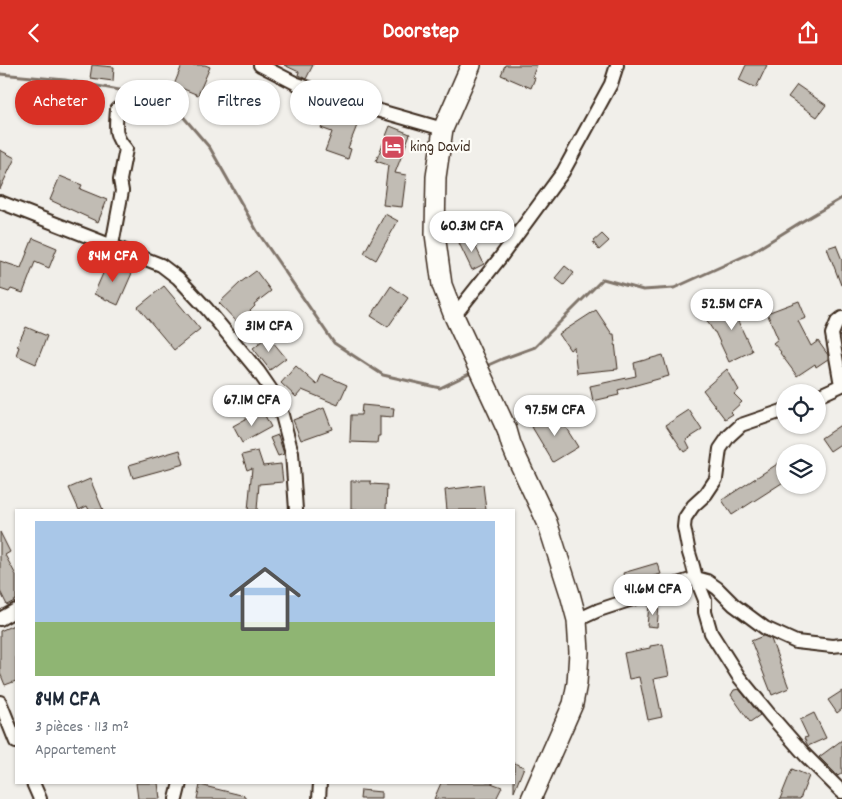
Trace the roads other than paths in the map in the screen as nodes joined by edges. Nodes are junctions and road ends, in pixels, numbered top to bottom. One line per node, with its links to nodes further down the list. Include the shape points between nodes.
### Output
1 (260, 65): 5 (street, via 297,84)
2 (472, 65): 5 (highway)
3 (617, 65): 8 (street, via 611,84 563,172)
4 (116, 125): 7 (street, via 118,140 126,149)
5 (442, 129): 8 (highway, via 436,177 435,234 442,285)
6 (0, 203): 7 (street)
7 (112, 245): 13 (street, via 161,265 178,278 258,371 278,400 292,453)
8 (454, 316): 16 (highway, via 488,385 547,522)
9 (842, 318): 10 (street, via 832,334)
10 (842, 385): 11 (street)
11 (826, 392)
12 (776, 413): 14 (street, via 741,425 729,436 720,449 716,479 685,518 684,527)
13 (296, 509)
14 (696, 578): 16 (street); 18 (street, via 717,588 765,628 796,642); 24 (street, via 705,600 711,633 739,677 806,756)
15 (15, 611): 17 (street)
16 (581, 618): 28 (highway, via 573,704); 29 (highway, via 588,651 582,706)
17 (0, 619)
18 (842, 645)
19 (0, 702): 20 (street)
20 (15, 740)
21 (33, 784): 25 (street)
22 (180, 784): 26 (street)
23 (320, 784): 27 (street)
24 (842, 792)
25 (38, 798)
26 (176, 799)
27 (319, 799)
28 (531, 799)
29 (541, 799)

